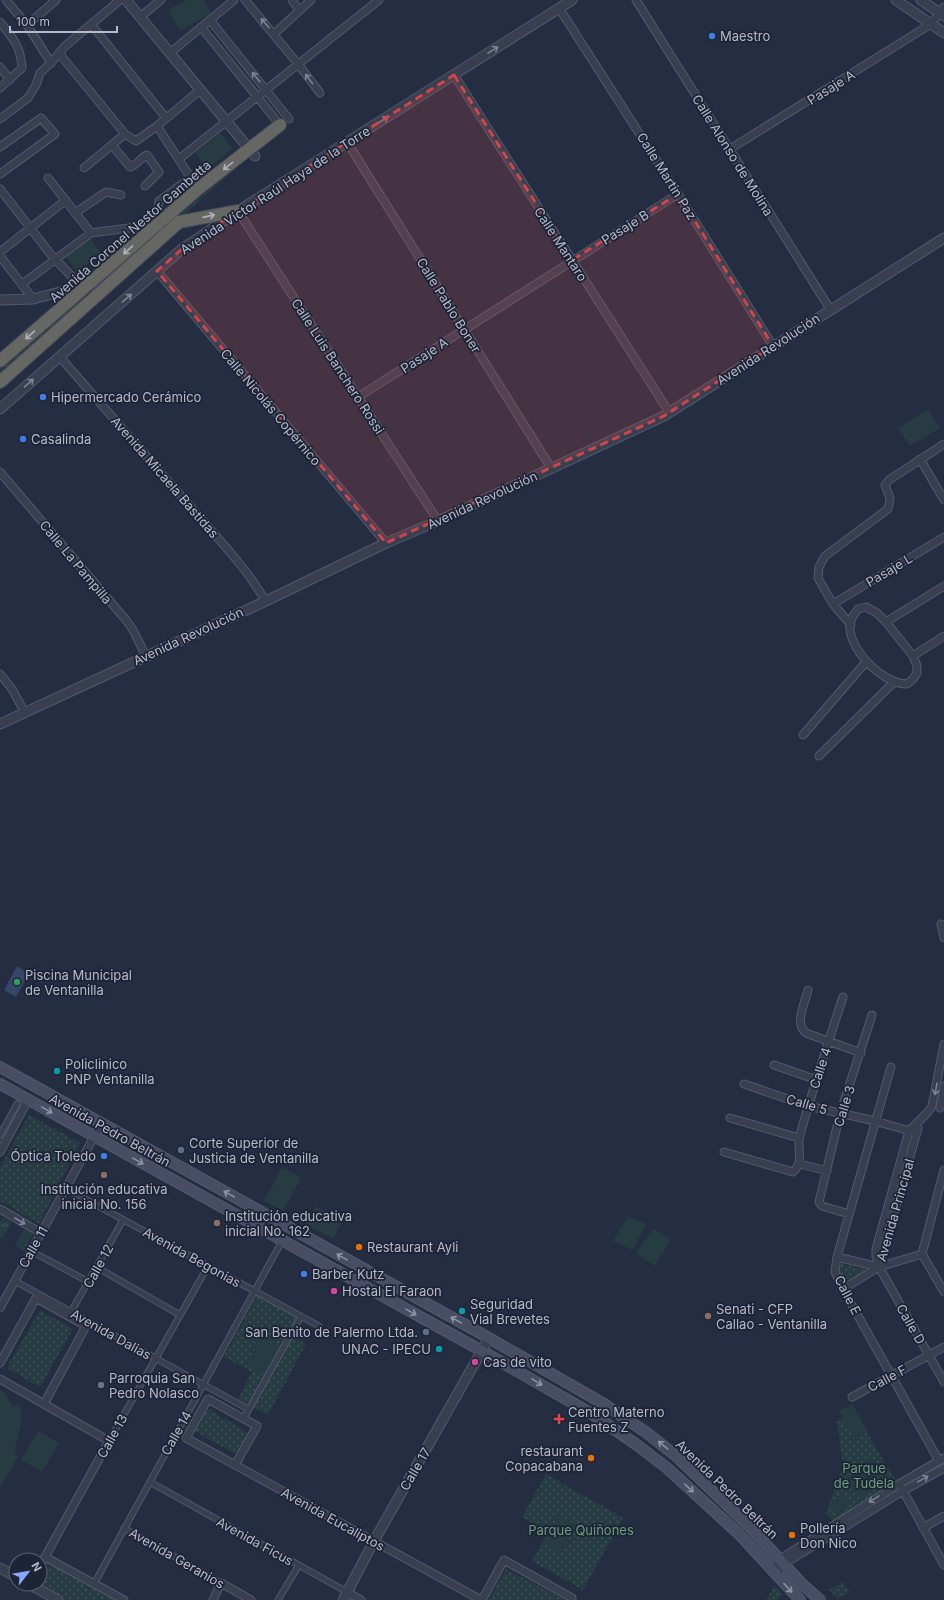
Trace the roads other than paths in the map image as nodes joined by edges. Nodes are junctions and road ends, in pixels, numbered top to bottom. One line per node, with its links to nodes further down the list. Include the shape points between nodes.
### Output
1 (6, 0): 23 (street)
2 (56, 0): 23 (street)
3 (120, 0): 21 (street)
4 (126, 0): 18 (street)
5 (161, 0): 18 (street)
6 (234, 0): 19 (street)
7 (245, 0): 26 (street, one-way to 7)
8 (292, 0): 16 (street)
9 (311, 0): 16 (street)
10 (379, 0): 30 (street)
11 (572, 0): 15 (street, Avenida Víctor Raúl Haya de la Torre)
12 (636, 0): 49 (street, Calle Alonso de Molina)
13 (896, 0): 22 (street)
14 (921, 0): 17 (street)
15 (560, 8): 32 (street, Avenida Víctor Raúl Haya de la Torre, one-way to 15); 59 (street, Calle Martin Paz)
16 (300, 10): 26 (street)
17 (942, 12): 22 (street)
18 (140, 16): 28 (street)
19 (210, 20): 24 (street); 36 (street, one-way to 19)
20 (0, 22): 33 (street, via 20,52 22,68)
21 (91, 24): 27 (street); 40 (street)
22 (932, 24): 25 (street); 49 (street, Pasaje A)
23 (26, 25): 29 (street)
24 (201, 27): 28 (street); 39 (street)
25 (944, 33)
26 (274, 34): 30 (street)
27 (61, 52): 29 (street); 45 (street, via 62,57)
28 (170, 53): 37 (street)
29 (51, 63): 41 (street, via 40,72 28,98)
30 (298, 64): 36 (street); 38 (street, one-way to 30)
31 (0, 67): 33 (street)
32 (454, 75): 46 (street, Avenida Víctor Raúl Haya de la Torre, one-way to 32); 70 (street, Calle Mantaro)
33 (10, 80): 34 (street); 35 (street)
34 (0, 82)
35 (0, 88)
36 (267, 89): 39 (street); 43 (street)
37 (200, 90): 40 (street); 42 (street)
38 (320, 94)
39 (258, 96): 42 (street); 43 (street)
40 (166, 118): 44 (street)
41 (0, 119)
42 (226, 121): 50 (street); 51 (street)
43 (285, 122): 50 (highway, Avenida Coronel Nestor Gambetta)
44 (157, 126): 45 (street, via 136,141); 51 (street)
45 (125, 134): 47 (street)
46 (347, 142): 62 (street, Avenida Víctor Raúl Haya de la Torre); 82 (street, Calle Pablo Boner)
47 (112, 145): 52 (street); 56 (street, via 130,167 144,156 149,157 159,172)
48 (0, 147): 53 (street, via 41,118 55,134)
49 (730, 149): 81 (street, Calle Alonso de Molina)
50 (252, 153): 58 (highway, Avenida Coronel Nestor Gambetta, one-way to 58)
51 (180, 159): 54 (street)
52 (84, 168)
53 (0, 174)
54 (191, 177): 58 (street); 65 (street, via 159,201 154,217 144,226)
55 (48, 178): 61 (street)
56 (145, 186)
57 (0, 189): 64 (street)
58 (198, 189): 72 (highway, Avenida Coronel Nestor Gambetta, one-way to 72)
59 (678, 194): 70 (street, Pasaje B); 83 (street, Calle Martin Paz)
60 (121, 195): 63 (street, via 106,192)
61 (66, 200): 63 (street); 64 (street)
62 (238, 211): 71 (street, Avenida Víctor Raúl Haya de la Torre, via 182,249); 73 (highway, Avenida Coronel Nestor Gambetta, one-way to 62, via 179,222); 87 (street, Calle Luis Banchero Rossi)
63 (75, 213): 65 (street)
64 (30, 228): 67 (street); 69 (street)
65 (91, 233): 69 (street)
66 (944, 238): 81 (street, Avenida Revolución)
67 (0, 252)
68 (0, 256): 74 (street)
69 (55, 260): 74 (street); 75 (street)
70 (572, 260): 82 (street, Pasaje A); 89 (street, Calle Mantaro)
71 (157, 271): 84 (street, Avenida Víctor Raúl Haya de la Torre, one-way to 71); 97 (street, Calle Nicolás Copérnico)
72 (103, 272): 73 (highway, via 105,279); 75 (highway, Avenida Coronel Nestor Gambetta)
73 (112, 282): 79 (highway, Avenida Coronel Nestor Gambetta)
74 (22, 284): 77 (street)
75 (84, 289): 76 (highway, Avenida Coronel Nestor Gambetta); 77 (street, via 75,288); 79 (street)
76 (74, 297): 80 (highway, via 82,302); 85 (highway, Avenida Coronel Nestor Gambetta, one-way to 85)
77 (33, 299): 78 (street)
78 (0, 300)
79 (93, 300): 80 (highway, Avenida Coronel Nestor Gambetta)
80 (83, 309): 86 (highway, Avenida Coronel Nestor Gambetta)
81 (830, 309): 83 (street, Avenida Revolución)
82 (464, 329): 87 (street, Pasaje A); 92 (street, Calle Pablo Boner)
83 (773, 346): 89 (street, Avenida Revolución)
84 (60, 357): 88 (street, Avenida Víctor Raúl Haya de la Torre, one-way to 84); 99 (street, Avenida Micaela Bastidas, via 230,552)
85 (0, 361)
86 (0, 382)
87 (358, 397): 95 (street, Calle Luis Banchero Rossi)
88 (0, 409)
89 (670, 412): 92 (street, Avenida Revolución)
90 (944, 444): 91 (street)
91 (920, 459): 94 (street); 100 (street, via 885,485 890,498 886,511 825,556 819,567 818,578)
92 (551, 468): 95 (street, Avenida Revolución)
93 (0, 472): 104 (street, Calle La Pampilla, via 126,620)
94 (944, 498)
95 (438, 521): 97 (street, Avenida Revolución)
96 (944, 537): 100 (street, Pasaje L)
97 (386, 543): 99 (street, Avenida Revolución)
98 (944, 586): 101 (street)
99 (266, 601): 104 (street, Avenida Revolución)
100 (833, 604): 102 (street)
101 (886, 622): 102 (street, via 866,607 858,610); 105 (street)
102 (850, 625): 106 (street, via 856,647)
103 (944, 636): 105 (street)
104 (146, 656): 109 (street, Avenida Revolución)
105 (913, 656): 108 (street, via 917,666 913,680 907,684)
106 (866, 662): 108 (street); 111 (street)
107 (0, 674): 109 (street, via 12,689)
108 (894, 682): 112 (street)
109 (25, 713): 110 (street, Avenida Revolución)
110 (0, 724)
111 (803, 735)
112 (819, 756)
113 (941, 924): 114 (street)
114 (944, 938)
115 (808, 990): 118 (street, via 800,1020 801,1030)
116 (843, 996): 118 (street, Calle 4)
117 (872, 1015): 120 (street, Calle 3)
118 (829, 1041): 120 (street); 124 (street, Calle 4)
119 (944, 1044): 131 (street, Avenida Principal, one-way to 131)
120 (861, 1053): 133 (street, Calle 3)
121 (774, 1065): 124 (street)
122 (0, 1067): 137 (main road, Avenida Pedro Beltrán)
123 (891, 1067): 136 (street, Calle E)
124 (817, 1080): 130 (street, Calle 4)
125 (0, 1084): 128 (main road, Avenida Pedro Beltrán)
126 (744, 1084): 130 (street, Calle 5)
127 (944, 1086): 132 (street)
128 (28, 1100): 141 (main road, Avenida Pedro Beltrán, one-way to 141); 143 (street)
129 (17, 1104): 140 (street)
130 (808, 1106): 133 (street, Calle 5); 142 (street, Calle 4)
131 (932, 1106): 132 (street); 135 (street, Avenida Principal)
132 (942, 1111)
133 (840, 1114): 136 (street, Calle 5); 147 (street, Calle 3)
134 (730, 1118): 142 (street)
135 (920, 1120): 138 (street, Avenida Principal); 139 (street, Avenida Principal)
136 (875, 1121): 138 (street, Calle 5); 152 (street, Calle E)
137 (101, 1124): 141 (street, Calle 11); 148 (main road, Avenida Pedro Beltrán)
138 (909, 1130): 139 (street, Calle 5); 160 (street, Avenida Principal, via 876,1249)
139 (917, 1133): 160 (street, Avenida Principal)
140 (0, 1135)
141 (94, 1136): 149 (street, Calle 11); 150 (main road, Avenida Pedro Beltrán, one-way to 150)
142 (799, 1138): 145 (street, Calle 4)
143 (0, 1152)
144 (724, 1152): 145 (street, via 793,1172)
145 (800, 1164): 147 (street)
146 (944, 1170): 157 (street)
147 (827, 1171): 152 (street, Calle 3, via 819,1202 822,1206)
148 (210, 1183): 150 (main road); 172 (main road, Avenida Pedro Beltrán, one-way to 148)
149 (65, 1188): 153 (street, Avenida Begonias); 154 (street, Calle 11)
150 (202, 1196): 155 (main road, Avenida Pedro Beltrán)
151 (0, 1209): 154 (street, one-way to 154)
152 (849, 1214): 158 (street, Calle E)
153 (123, 1220): 159 (street, Avenida Begonias); 161 (street, Calle 12)
154 (41, 1233): 156 (street, Calle 11)
155 (282, 1241): 165 (street, Calle 14); 174 (main road, Avenida Pedro Beltrán, one-way to 174)
156 (31, 1251): 162 (street, Calle 11); 163 (street)
157 (922, 1254): 160 (street); 166 (street)
158 (837, 1257): 160 (street); 164 (street, Calle E, via 835,1272)
159 (208, 1266): 165 (street, Avenida Begonias); 169 (street, Calle 13)
160 (879, 1267): 164 (street); 175 (street, Calle D)
161 (98, 1268): 163 (street, Calle 12); 169 (street)
162 (15, 1281): 167 (street, Calle 11); 168 (street, Avenida Dalias)
163 (90, 1282): 168 (street, Calle 12)
164 (843, 1289): 178 (street, Calle E)
165 (254, 1291): 170 (street, Avenida Begonias); 181 (street, Calle 14)
166 (944, 1292)
167 (0, 1308)
168 (71, 1312): 176 (street, Avenida Dalias)
169 (180, 1315): 176 (street, Calle 13)
170 (301, 1316): 171 (street, Avenida Begonias); 184 (street)
171 (319, 1326)
172 (489, 1338): 174 (street, Calle 17); 200 (main road, Avenida Pedro Beltrán, one-way to 172, via 728,1505 652,1437 584,1392)
173 (944, 1347): 175 (street, Calle F)
174 (482, 1351): 197 (street, Calle 17); 203 (main road, Avenida Pedro Beltrán, one-way to 203, via 592,1414 660,1462 719,1515)
175 (929, 1355): 178 (street, Calle F); 180 (street, Calle D)
176 (155, 1358): 181 (street, Avenida Dalias); 187 (street, Calle 13)
177 (0, 1363): 183 (street, Avenida Dalias, via 36,1298 86,1326)
178 (892, 1376): 182 (street, Calle F); 188 (street, Calle E)
179 (0, 1379): 183 (street)
180 (944, 1382)
181 (203, 1385): 184 (street, Avenida Dalias); 191 (street, Calle 14)
182 (852, 1397)
183 (44, 1404): 187 (street)
184 (248, 1409): 185 (street)
185 (244, 1418): 186 (street, Calle 14, via 208,1399); 189 (street, via 257,1426)
186 (186, 1438): 189 (street, Avenida Eucaliptos)
187 (109, 1441): 198 (street, Calle 13)
188 (942, 1460): 192 (street)
189 (235, 1465): 197 (street, Avenida Eucaliptos)
190 (944, 1468): 193 (street, one-way to 190)
191 (150, 1482): 195 (street, Calle 14); 201 (street, Avenida Ficus)
192 (899, 1484): 193 (street); 200 (street, one-way to 200)
193 (903, 1491): 196 (street); 200 (street)
194 (944, 1516): 196 (street)
195 (124, 1528): 204 (street, Avenida Geranios); 205 (street, Calle 14)
196 (923, 1528): 202 (street)
197 (374, 1541): 207 (street, Calle 17); 215 (street, Avenida Eucaliptos)
198 (48, 1552)
199 (48, 1559): 205 (street)
200 (782, 1561): 203 (street); 217 (main road, Avenida Pedro Beltrán)
201 (299, 1565): 207 (street, Avenida Ficus); 213 (street)
202 (944, 1566)
203 (775, 1573): 216 (main road, Avenida Pedro Beltrán, one-way to 216)
204 (222, 1583): 211 (street); 212 (street, Avenida Geranios)
205 (94, 1584): 210 (street)
206 (44, 1592): 209 (street)
207 (345, 1596): 214 (street, Avenida Ficus)
208 (571, 1599): 215 (street, via 504,1560)
209 (58, 1600)
210 (124, 1600)
211 (213, 1600)
212 (251, 1600)
213 (278, 1600)
214 (361, 1600)
215 (482, 1600)
216 (800, 1600)
217 (820, 1600)

